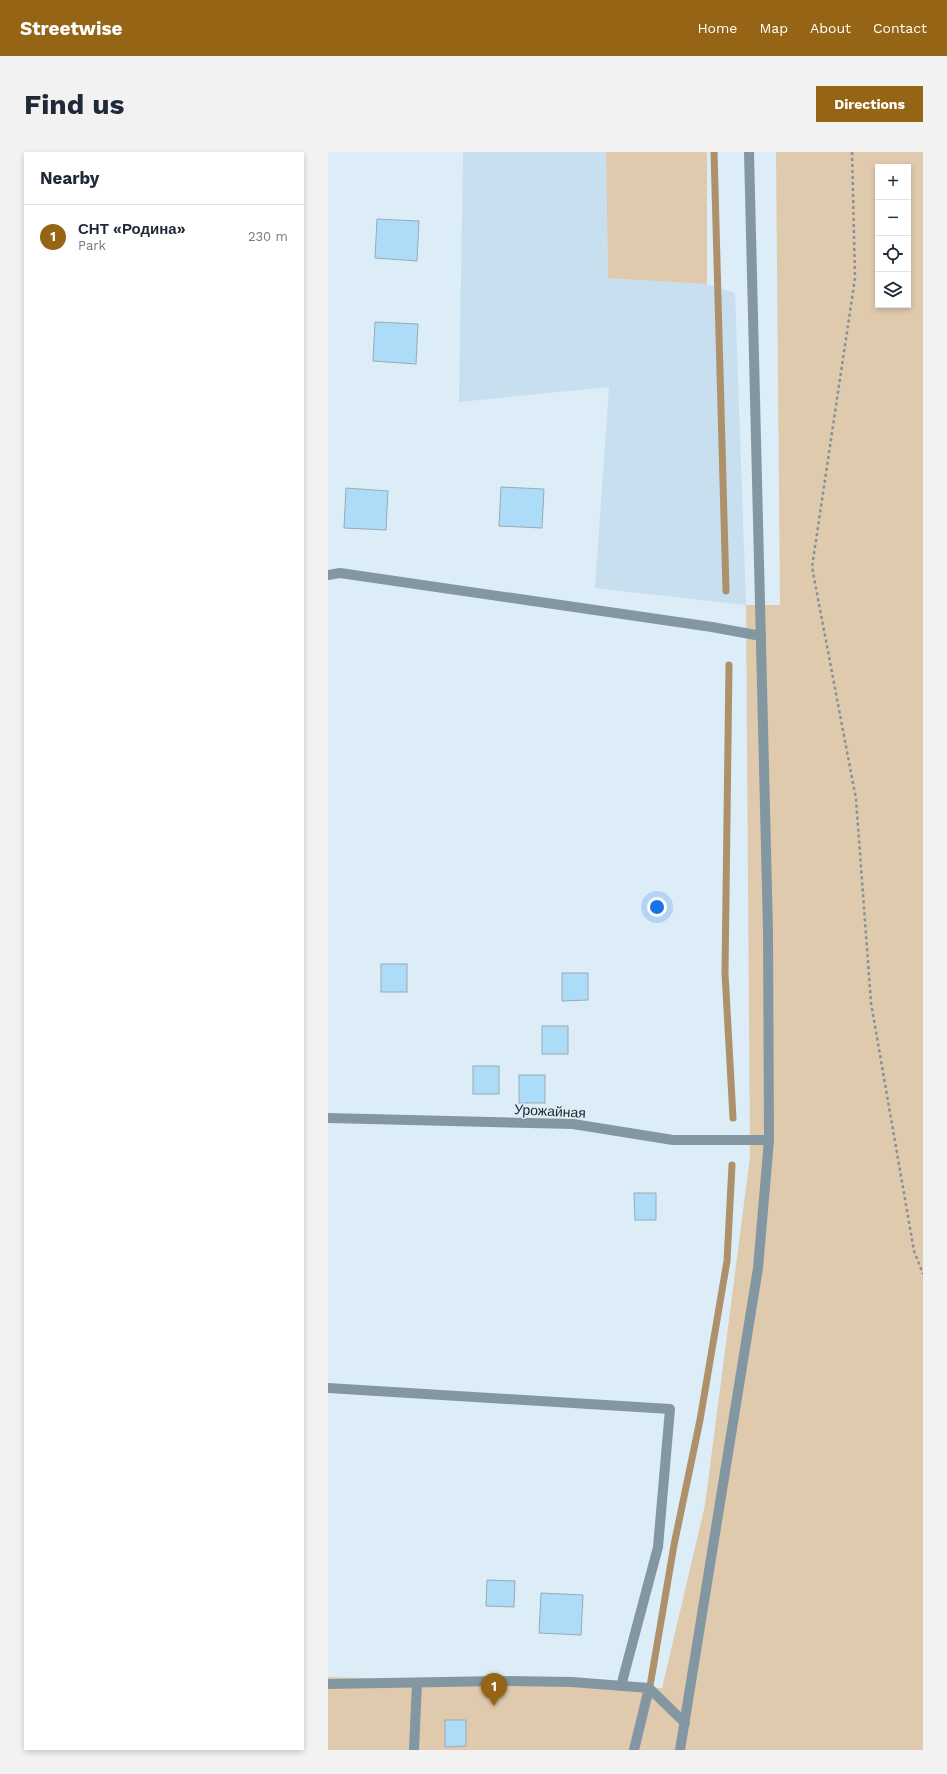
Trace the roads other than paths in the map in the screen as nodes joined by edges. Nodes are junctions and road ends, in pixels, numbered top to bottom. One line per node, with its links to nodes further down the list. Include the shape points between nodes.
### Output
1 (749, 152): 3 (street)
2 (328, 575): 3 (street, via 348,574)
3 (762, 636): 5 (street)
4 (328, 1118): 5 (street, Урожайная, via 573,1124 673,1140)
5 (770, 1140): 11 (street, via 758,1268)
6 (328, 1388): 9 (street, via 670,1409 658,1547)
7 (417, 1683): 8 (street); 9 (street, via 536,1682); 12 (street)
8 (328, 1684)
9 (620, 1686): 10 (street)
10 (649, 1688): 11 (street); 13 (street)
11 (685, 1723): 14 (street)
12 (414, 1750)
13 (634, 1750)
14 (680, 1750)

